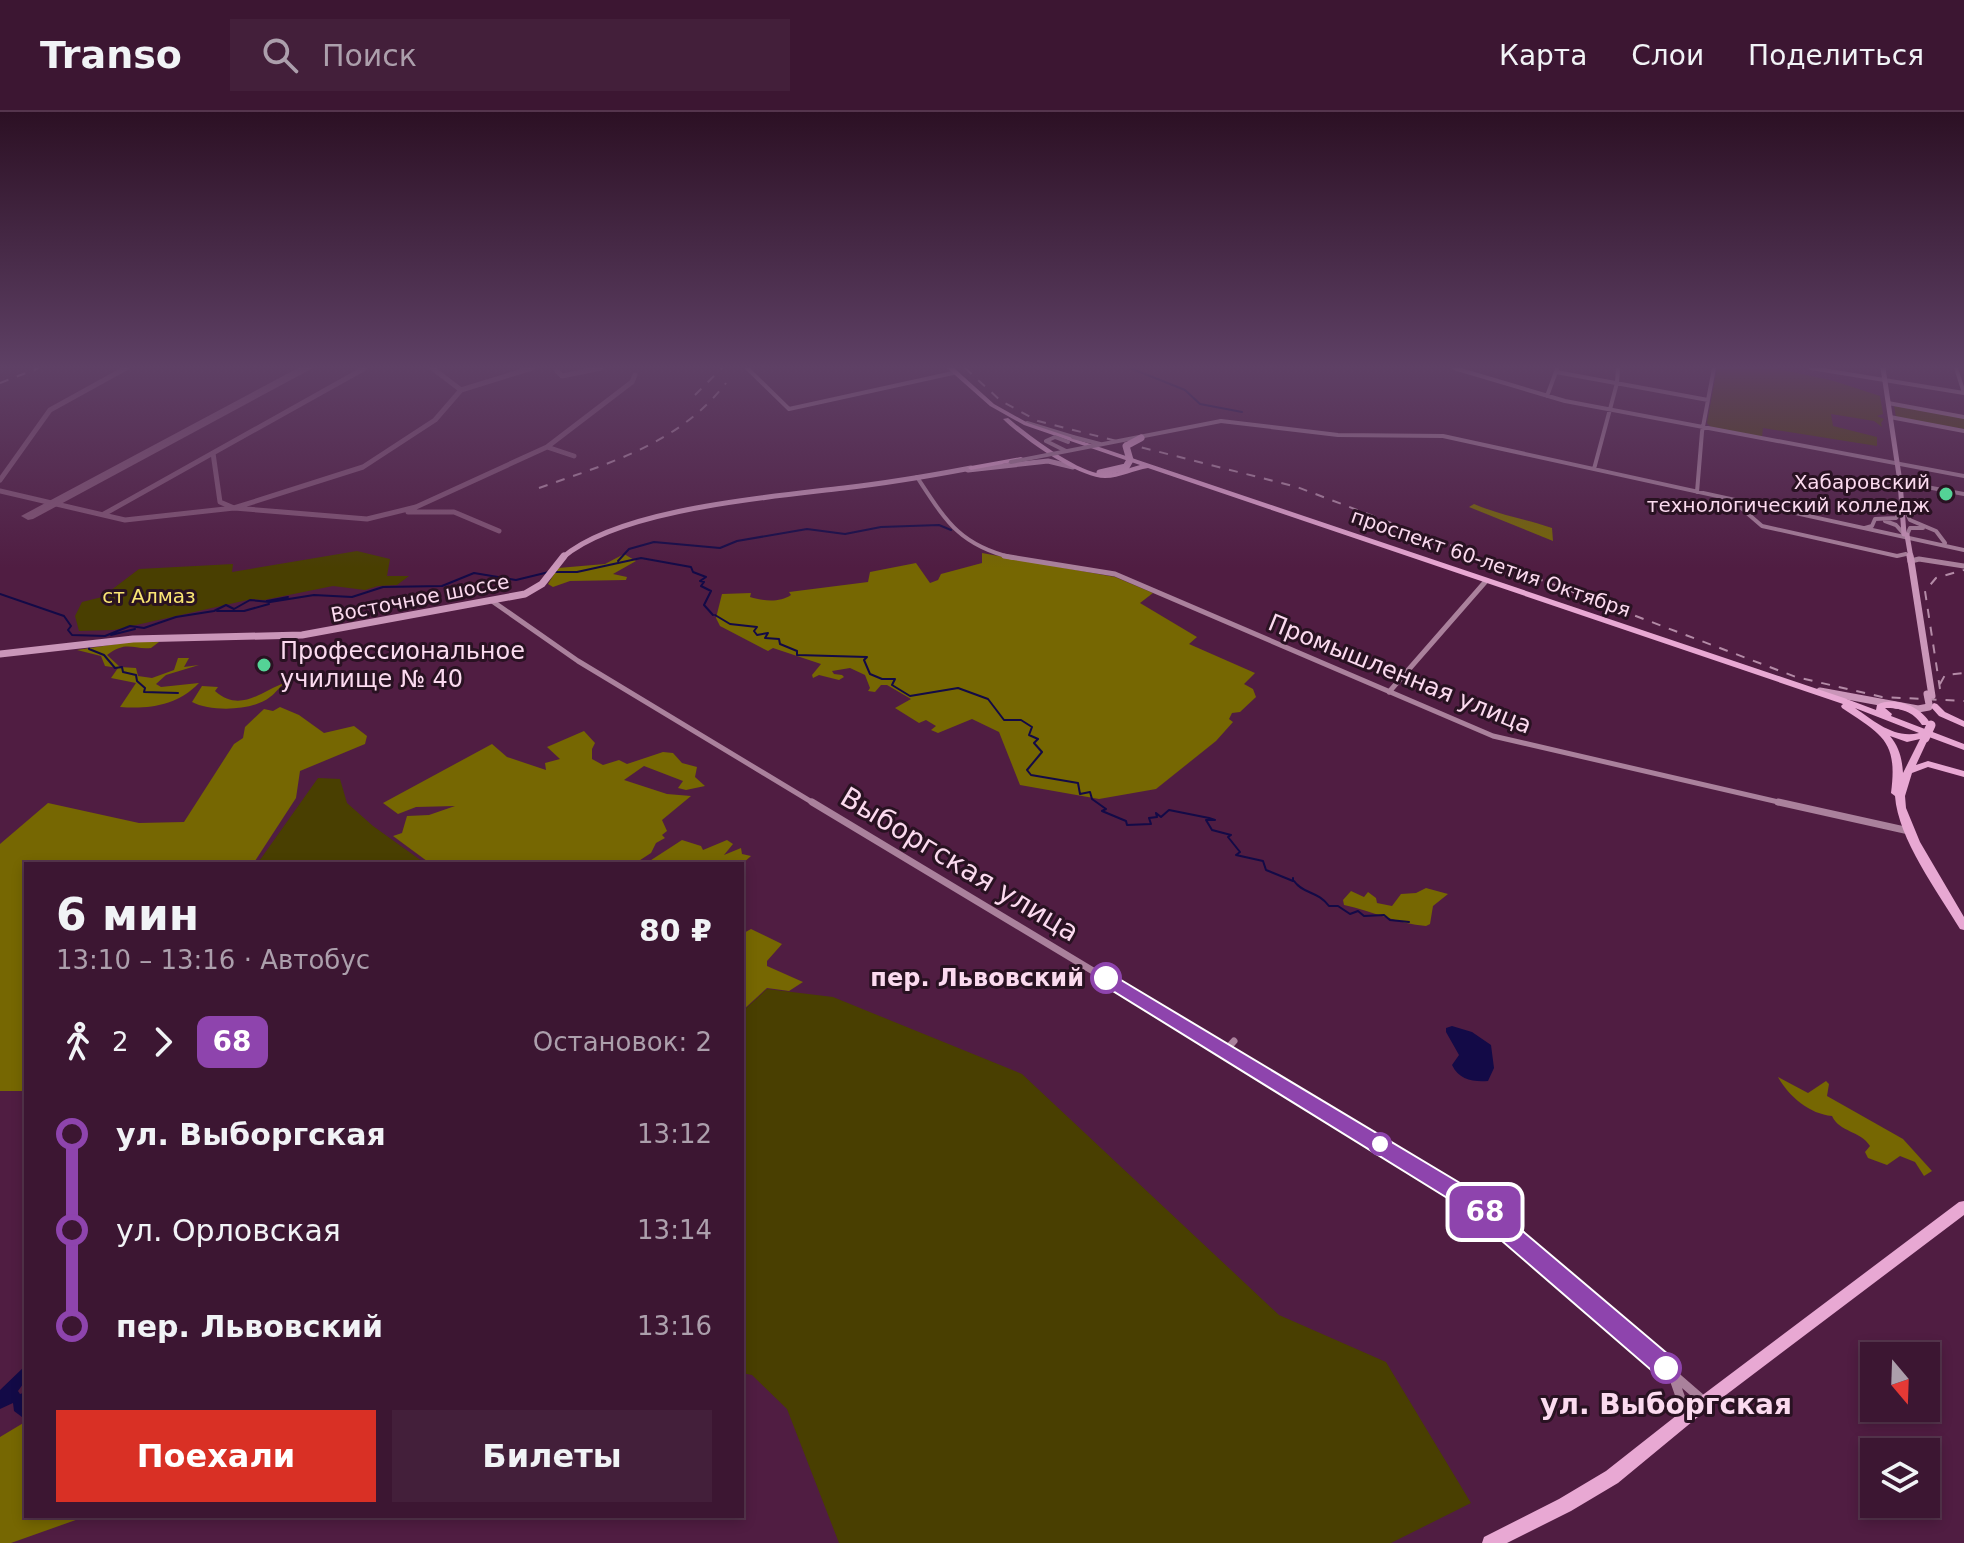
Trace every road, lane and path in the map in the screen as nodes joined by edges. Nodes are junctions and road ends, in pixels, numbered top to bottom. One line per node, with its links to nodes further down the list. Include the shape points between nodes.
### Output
1 (1057, 435): 18 (highway, проспект 60-летия Октября)
2 (1066, 435): 14 (street, bridge, via 1099,444)
3 (1149, 435): 14 (street, bridge)
4 (1157, 435): 13 (street, bridge)
5 (1336, 435): 6 (street)
6 (1389, 435)
7 (1421, 435): 21 (street)
8 (1603, 435): 21 (street)
9 (1702, 435): 29 (street)
10 (1741, 435): 20 (street)
11 (1893, 435): 20 (main road)
12 (1026, 436): 15 (highway)
13 (1141, 438): 19 (street, bridge); 25 (highway, bridge, via 1126,446 1126,467)
14 (1119, 442): 16 (street, bridge)
15 (1044, 446): 17 (highway); 22 (highway, via 1047,454)
16 (1094, 448): 17 (street, bridge, via 1064,451 1046,441 1055,437 1068,442 1070,446 1057,452); 19 (street, bridge)
17 (1060, 456): 25 (highway)
18 (1132, 459): 23 (highway, проспект 60-летия Октября); 24 (highway, via 1137,464)
19 (1011, 463): 22 (street)
20 (1897, 464): 26 (street); 28 (main road)
21 (1593, 466): 29 (street)
22 (971, 469): 25 (main road, Восточное шоссе, via 1052,461); 27 (main road, Восточное шоссе)
23 (1161, 469): 24 (highway, проспект 60-летия Октября); 43 (highway, проспект 60-летия Октября)
24 (1130, 470): 25 (highway, проспект 60-летия Октября)
25 (1096, 474)
26 (1964, 476)
27 (917, 477): 44 (main road, Восточное шоссе, via 658,517 584,542 564,555 543,585); 49 (street, Промышленная улица, via 961,538 980,548 1115,574)
28 (1900, 482): 30 (street); 32 (main road)
29 (1697, 492): 31 (street)
30 (1964, 494)
31 (1738, 502): 34 (street); 41 (street, via 1762,526)
32 (1902, 511): 33 (street, via 1894,518 1875,519); 36 (main road); 37 (street)
33 (1874, 524): 34 (street); 35 (street); 36 (street, via 1893,523)
34 (1862, 528): 35 (street)
35 (1894, 534): 38 (street)
36 (1906, 534): 37 (street, via 1919,528); 41 (main road, bridge)
37 (1939, 538): 38 (street); 39 (street)
38 (1918, 539): 39 (street)
39 (1956, 548): 40 (street)
40 (1964, 550)
41 (1911, 558): 42 (street); 50 (main road); 50 (main road)
42 (1964, 566)
43 (1486, 581): 48 (highway, проспект 60-летия Октября); 49 (street)
44 (530, 592): 45 (main road, Восточное шоссе); 46 (street, via 505,602)
45 (492, 601): 46 (street, Выборгская улица); 47 (main road, Восточное шоссе, via 302,635 150,638)
46 (507, 614): 62 (street, Выборгская улица)
47 (0, 654)
48 (1811, 691): 50 (main road, via 1918,709); 51 (highway, проспект 60-летия Октября); 52 (highway, проспект 60-летия Октября); 58 (highway, via 1843,704 1889,740 1898,755)
49 (1389, 692): 59 (street, Промышленная улица, via 1522,745)
50 (1931, 702): 52 (main road); 53 (highway)
51 (1901, 723): 54 (highway, via 1879,724 1902,738); 55 (highway, проспект 60-летия Октября)
52 (1924, 724): 53 (highway); 54 (highway, bridge); 55 (highway, проспект 60-летия Октября)
53 (1964, 725)
54 (1922, 739): 56 (highway); 57 (highway, via 1932,759); 58 (highway)
55 (1964, 745)
56 (1911, 770): 57 (highway, via 1926,764); 59 (highway, via 1900,802)
57 (1964, 773)
58 (1898, 785): 59 (highway, via 1896,808)
59 (1909, 831): 60 (highway)
60 (1964, 926)
61 (1234, 1041): 62 (street)
62 (1226, 1050): 64 (street, Выборгская улица, via 1472,1202)
63 (1964, 1207): 65 (highway)
64 (1672, 1373): 65 (street, Выборгская улица); 66 (street, via 1681,1399)
65 (1705, 1402): 66 (highway)
66 (1680, 1423): 67 (highway, via 1592,1490)
67 (1490, 1543)

